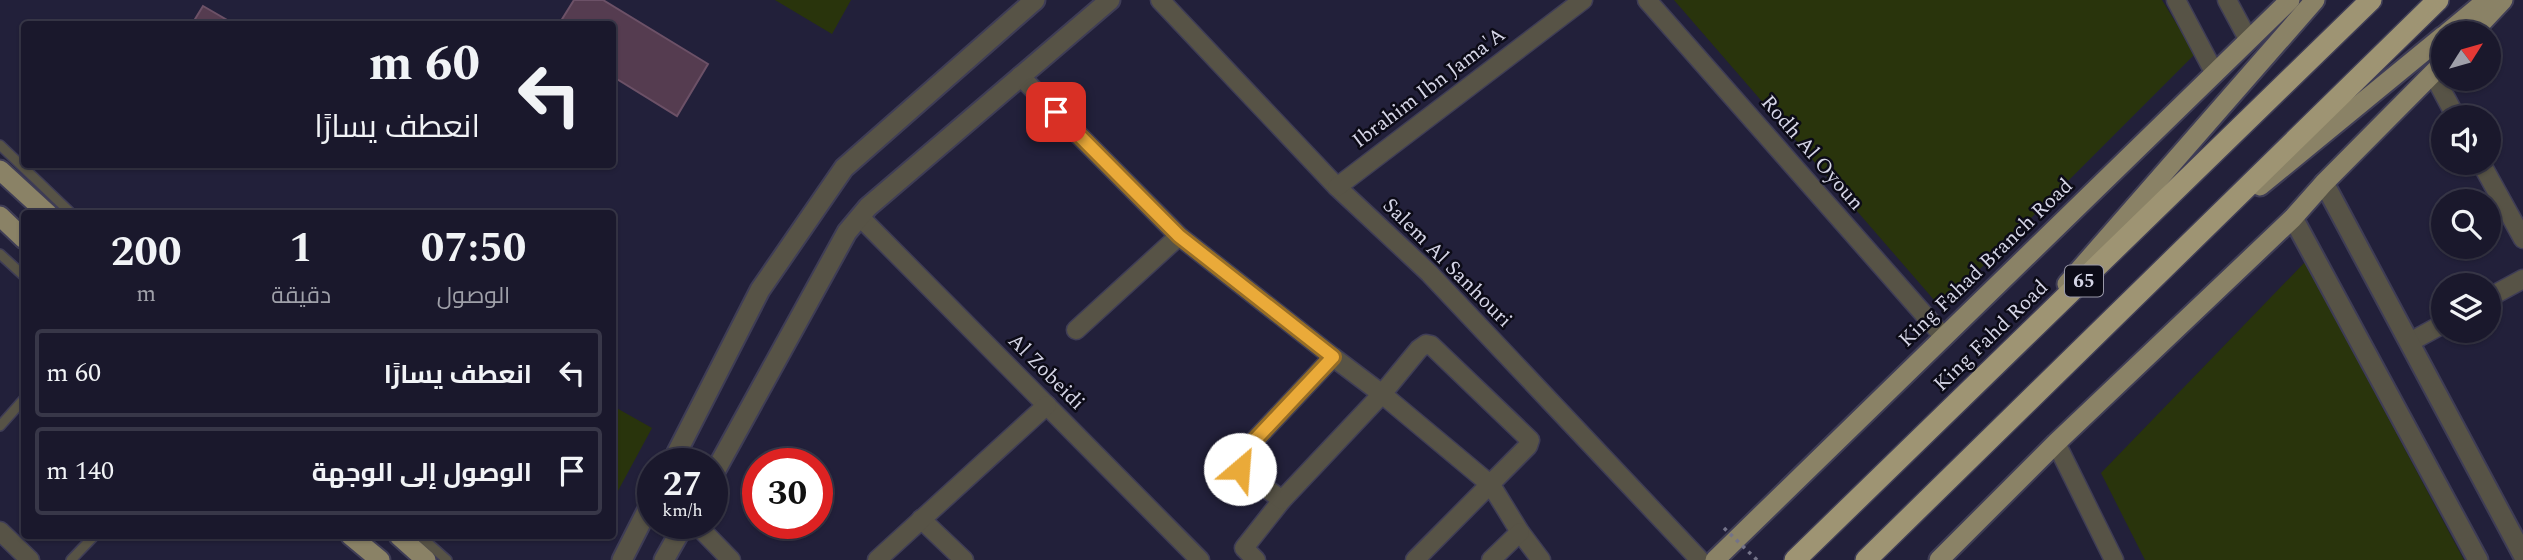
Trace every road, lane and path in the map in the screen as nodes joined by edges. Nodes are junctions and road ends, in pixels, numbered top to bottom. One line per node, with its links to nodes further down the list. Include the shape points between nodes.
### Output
1 (1035, 0): 52 (street, via 844,168 760,290)
2 (1110, 0): 19 (street)
3 (1160, 0): 27 (street, Salem Al Sanhouri)
4 (1583, 0): 27 (street, Ibrahim Ibn Jama'A)
5 (1647, 0): 43 (street, Rodh Al Oyoun)
6 (2176, 0): 18 (street)
7 (2227, 0): 16 (street)
8 (2290, 0): 16 (main road, King Fahad Branch Road)
9 (2315, 0): 46 (main road)
10 (2371, 0): 46 (highway, King Fahd Road / 65)
11 (2438, 0): 36 (highway, 65)
12 (2487, 0): 14 (main road)
13 (2503, 0): 15 (main road)
14 (2462, 21)
15 (2483, 21)
16 (2248, 39): 18 (main road, King Fahad Branch Road)
17 (2431, 46): 36 (main road)
18 (2214, 72): 43 (main road, King Fahad Branch Road)
19 (1020, 76): 31 (street); 34 (street)
20 (2431, 76): 26 (main road)
21 (0, 145): 22 (lane)
22 (21, 165)
23 (24, 168): 29 (lane)
24 (0, 170): 28 (main road)
25 (2488, 175): 35 (street)
26 (2324, 183): 32 (main road); 44 (street)
27 (1336, 187): 85 (street, Salem Al Sanhouri, via 1429,273)
28 (44, 210)
29 (68, 210)
30 (0, 216): 33 (main road)
31 (860, 217): 49 (street, Al Zobeidi); 53 (street, via 847,232)
32 (2293, 218): 51 (main road); 94 (street)
33 (21, 236)
34 (1179, 236): 41 (street); 45 (street)
35 (2523, 239)
36 (2180, 251): 57 (highway, 65)
37 (0, 254): 38 (lane)
38 (21, 273)
39 (2523, 279): 40 (street)
40 (2501, 291)
41 (1076, 330)
42 (2431, 331): 44 (street)
43 (1944, 337): 86 (main road, King Fahad Branch Road)
44 (2410, 342): 69 (street)
45 (1333, 357): 47 (street); 56 (street, via 1236,461 1240,469)
46 (1987, 376): 54 (highway, King Fahd Road / 65)
47 (1382, 394): 55 (street); 55 (street, via 1419,349 1430,345 1530,440); 56 (street)
48 (21, 402): 50 (lane)
49 (1047, 405): 58 (street); 80 (street, Al Zobeidi)
50 (0, 426)
51 (2056, 443): 92 (main road); 93 (street)
52 (679, 448)
53 (728, 448)
54 (1888, 469): 88 (main road); 89 (highway, King Fahd Road / 65)
55 (1491, 485): 62 (street); 82 (street)
56 (1282, 500): 81 (street, via 1244,548)
57 (1926, 502): 90 (highway, 65); 91 (main road)
58 (921, 520): 78 (street); 79 (street)
59 (1724, 528): 87 (path, bridge)
60 (637, 530): 75 (street)
61 (0, 531): 70 (street)
62 (1520, 532): 83 (street); 84 (street)
63 (91, 539): 72 (lane)
64 (352, 539): 71 (main road)
65 (402, 539): 73 (main road)
66 (423, 539): 74 (lane)
67 (676, 539): 76 (street)
68 (711, 539): 77 (street)
69 (2523, 555)
70 (27, 559)
71 (378, 559)
72 (71, 560)
73 (426, 560)
74 (447, 560)
75 (622, 560)
76 (664, 560)
77 (731, 560)
78 (877, 560)
79 (964, 560)
80 (1200, 560)
81 (1256, 560)
82 (1415, 560)
83 (1491, 560)
84 (1541, 560)
85 (1700, 560)
86 (1715, 560)
87 (1757, 560)
88 (1786, 560)
89 (1795, 560)
90 (1866, 560)
91 (1873, 560)
92 (1939, 560)
93 (2114, 560)
94 (2478, 560)

